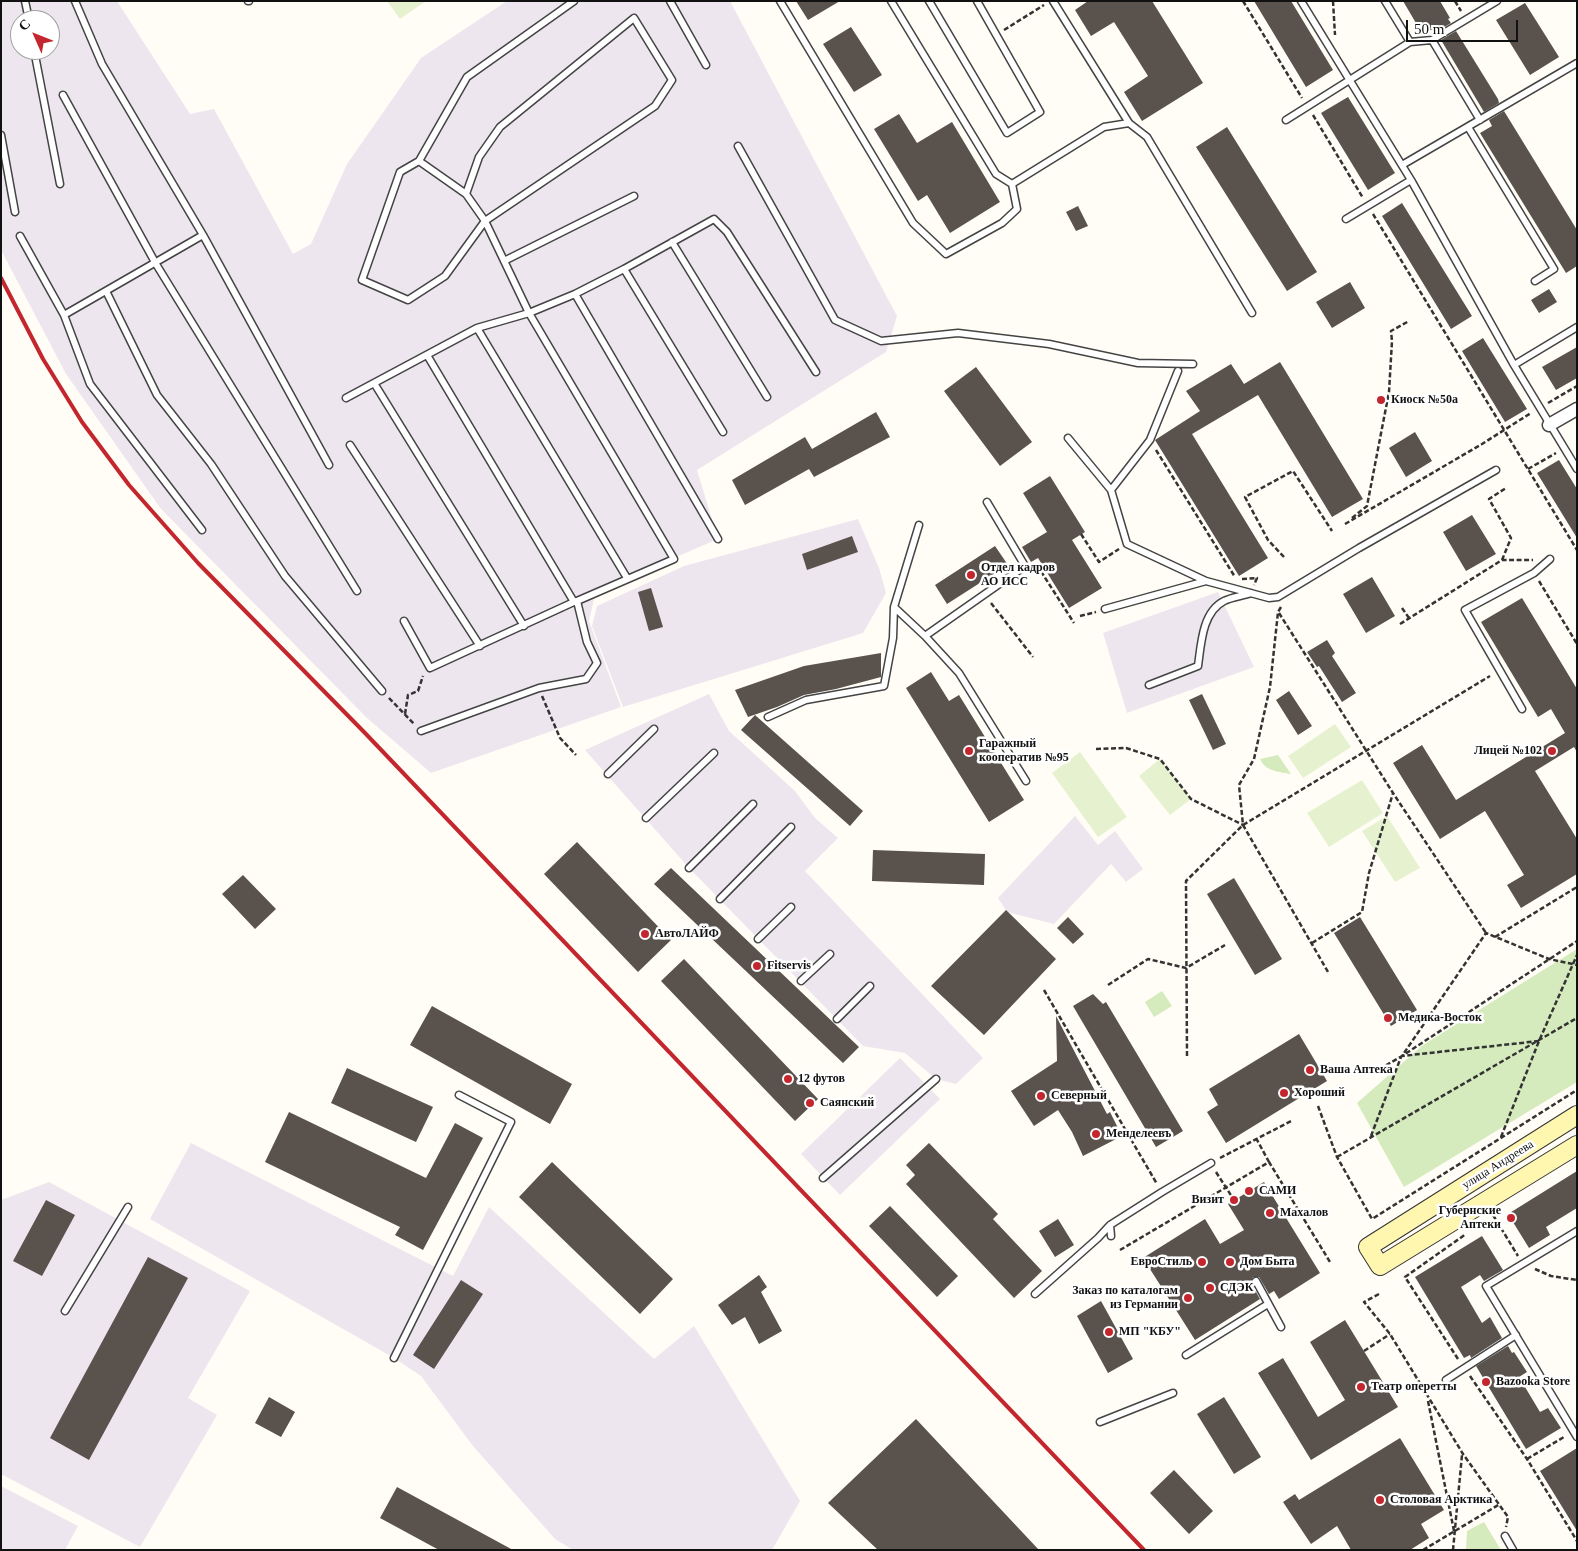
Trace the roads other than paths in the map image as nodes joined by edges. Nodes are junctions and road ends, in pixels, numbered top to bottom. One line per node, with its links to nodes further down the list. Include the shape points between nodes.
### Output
1 (75, 1): 36 (lane, via 102,64)
2 (574, 1): 25 (lane, via 467,77)
3 (670, 1): 16 (lane)
4 (780, 1): 29 (lane, via 913,223 946,254 1002,223 1017,209)
5 (891, 1): 29 (lane, via 996,174)
6 (929, 1): 7 (lane, via 1006,133 1040,112)
7 (977, 1)
8 (1051, 1): 21 (lane)
9 (1300, 1): 17 (lane)
10 (1385, 1): 13 (lane)
11 (1497, 1): 12 (lane)
12 (1432, 40): 13 (lane); 20 (lane)
13 (1410, 42): 17 (lane)
14 (36, 60): 28 (lane)
15 (1577, 63): 20 (lane)
16 (706, 65)
17 (1349, 81): 19 (lane); 26 (lane)
18 (63, 95): 39 (lane)
19 (1286, 120)
20 (1480, 120): 22 (lane)
21 (1129, 123): 29 (lane, via 1104,127); 45 (lane, via 1147,137)
22 (1468, 127): 26 (lane); 41 (lane, via 1554,268)
23 (1, 135): 32 (lane)
24 (738, 146): 50 (lane, via 834,320 881,341 958,333 1049,344 1138,363)
25 (418, 161): 30 (lane); 34 (lane, via 400,172 362,280 408,300 445,276)
26 (1402, 165): 27 (lane)
27 (1411, 180): 33 (lane); 51 (lane)
28 (60, 184)
29 (1012, 184)
30 (466, 194): 34 (lane); 34 (lane, via 479,157 500,127 634,18 672,80 655,106)
31 (634, 196): 38 (lane)
32 (15, 212)
33 (1346, 219)
34 (486, 221): 38 (lane)
35 (20, 236): 46 (lane)
36 (203, 236): 39 (lane); 62 (lane)
37 (672, 242): 40 (lane); 53 (lane, via 714,219 728,232); 55 (lane)
38 (504, 261): 44 (lane)
39 (156, 264): 42 (lane); 73 (lane)
40 (624, 269): 43 (lane); 59 (lane)
41 (1534, 281)
42 (106, 291): 46 (lane); 83 (lane, via 157,395 211,464 286,576)
43 (575, 294): 44 (lane); 69 (lane)
44 (529, 313): 48 (lane); 71 (lane, via 674,558)
45 (1252, 313)
46 (64, 315): 68 (lane, via 90,384)
47 (1577, 327): 51 (lane)
48 (477, 328): 49 (lane); 71 (lane)
49 (427, 355): 54 (lane); 75 (lane)
50 (1193, 364)
51 (1514, 365): 58 (lane)
52 (1178, 371): 65 (lane, via 1150,440)
53 (816, 372)
54 (374, 383): 56 (lane); 79 (lane)
55 (767, 397)
56 (346, 398)
57 (1577, 409): 58 (street)
58 (1549, 425): 63 (lane)
59 (723, 432)
60 (1068, 438): 65 (lane)
61 (350, 445): 81 (lane)
62 (329, 465)
63 (1577, 469)
64 (1496, 470): 74 (lane, via 1278,597)
65 (1111, 490): 72 (lane, via 1127,544)
66 (987, 502): 80 (lane, via 1025,566)
67 (919, 525): 76 (lane)
68 (202, 530)
69 (718, 539)
70 (1550, 559): 84 (lane, via 1534,573 1465,610)
71 (627, 578): 75 (lane)
72 (1206, 581): 74 (lane); 77 (lane)
73 (358, 591)
74 (1251, 593): 82 (lane, via 1223,602 1211,613 1202,636 1198,666)
75 (575, 602): 79 (lane); 87 (lane, via 597,663 586,678 539,688)
76 (894, 607): 80 (lane); 85 (lane, via 893,638 884,686 806,700)
77 (1105, 609)
78 (404, 621): 81 (lane, via 430,668)
79 (524, 626): 81 (lane)
80 (925, 636): 90 (lane, via 958,673)
81 (480, 646)
82 (1149, 685)
83 (382, 691)
84 (1522, 708)
85 (768, 717)
86 (654, 728): 89 (lane)
87 (421, 731)
88 (714, 753): 92 (lane)
89 (608, 774)
90 (1026, 781)
91 (753, 804): 94 (lane)
92 (646, 818)
93 (791, 827): 95 (lane)
94 (689, 868)
95 (720, 899)
96 (791, 908): 97 (lane)
97 (758, 939)
98 (830, 954): 99 (lane)
99 (801, 981)
100 (870, 986): 101 (lane)
101 (837, 1019)
102 (936, 1079): 107 (lane)
103 (459, 1095): 119 (lane, via 511,1122)
104 (1577, 1115): 105 (street, улица Андреева, via 1368,1247 1380,1266)
105 (1577, 1144)
106 (1211, 1163): 109 (lane)
107 (823, 1178)
108 (128, 1207): 115 (lane)
109 (1110, 1225): 111 (lane); 113 (lane)
110 (1577, 1231): 117 (lane, via 1486,1286)
111 (1111, 1236)
112 (1256, 1281): 114 (lane)
113 (1035, 1294)
114 (1268, 1304): 116 (lane); 118 (lane)
115 (65, 1311)
116 (1281, 1327)
117 (1516, 1335): 120 (lane); 123 (lane)
118 (1186, 1354)
119 (394, 1358)
120 (1446, 1380)
121 (1173, 1393): 122 (lane)
122 (1100, 1422)
123 (1575, 1434)
124 (1505, 1536): 125 (lane)
125 (1513, 1550)

